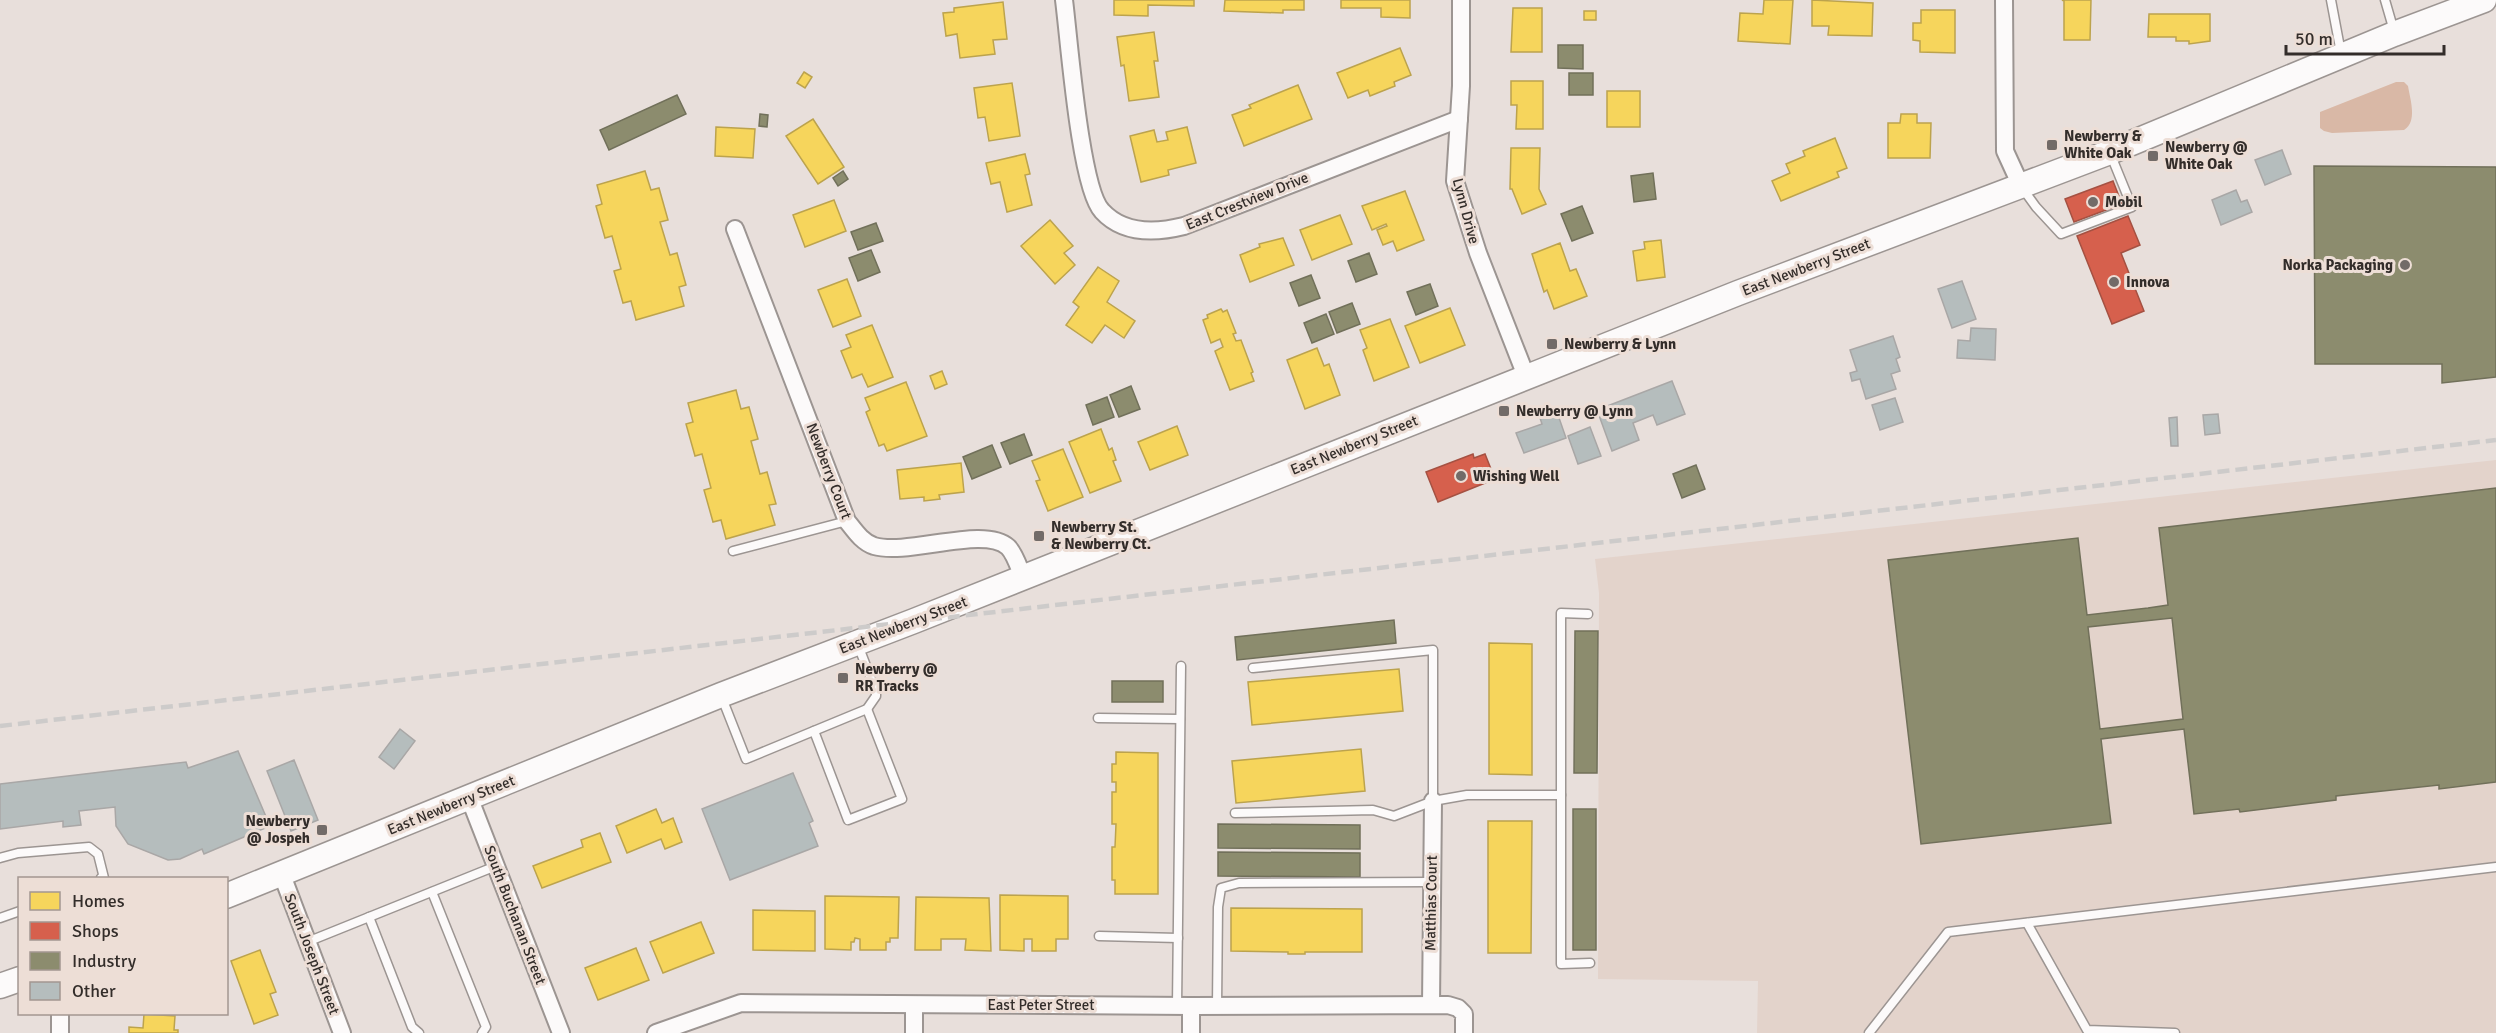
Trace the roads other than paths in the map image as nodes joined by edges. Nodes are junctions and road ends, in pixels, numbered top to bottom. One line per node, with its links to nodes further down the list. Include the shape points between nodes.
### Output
1 (1064, 0): 9 (street, East Crestview Drive, via 1089,182 1101,210 1119,224 1150,231 1184,226)
2 (1461, 0): 9 (street, Lynn Drive)
3 (2004, 0): 11 (street, via 2004,151)
4 (2331, 0): 8 (lane)
5 (2385, 0): 7 (lane)
6 (2484, 0): 7 (main road, East Newberry Street)
7 (2394, 34): 8 (main road, East Newberry Street)
8 (2342, 56): 10 (main road, East Newberry Street)
9 (1459, 119): 13 (street, Lynn Drive, via 1455,181 1478,254)
10 (2110, 152): 11 (main road, East Newberry Street); 11 (lane, via 2132,207 2061,234)
11 (2021, 186): 13 (main road, East Newberry Street)
12 (735, 229): 14 (street, Newberry Court)
13 (1526, 376): 16 (main road, East Newberry Street)
14 (847, 521): 15 (lane); 16 (street, Newberry Court, via 860,538 875,546 899,548 998,540 1011,551)
15 (733, 551)
16 (1023, 576): 18 (main road, East Newberry Street)
17 (1588, 614): 26 (lane, via 1561,614)
18 (857, 643): 21 (main road, East Newberry Street); 22 (lane, via 876,692)
19 (1181, 666): 24 (lane)
20 (1253, 668): 28 (lane, via 1432,650)
21 (721, 695): 25 (lane, via 746,759); 27 (main road, East Newberry Street)
22 (867, 709): 25 (lane); 25 (lane, via 902,799 848,820)
23 (1098, 718): 24 (lane)
24 (1180, 719): 43 (lane)
25 (814, 731)
26 (1561, 795): 28 (lane, via 1467,795); 45 (lane, via 1561,964)
27 (469, 797): 31 (street, South Buchanan Street); 33 (main road, East Newberry Street)
28 (1432, 801): 29 (lane, via 1394,816 1373,810); 35 (street, Matthias Court)
29 (1235, 813)
30 (0, 858): 34 (lane, via 88,847 98,854)
31 (496, 866): 36 (lane); 57 (street, South Buchanan Street)
32 (2496, 867): 41 (lane)
33 (282, 875): 37 (main road, East Newberry Street); 44 (street, South Joseph Street)
34 (102, 877)
35 (1431, 882): 49 (street, Matthias Court); 51 (lane, via 1239,883 1221,888)
36 (432, 892): 39 (lane); 56 (lane, via 486,1027)
37 (228, 895)
38 (18, 912): 40 (lane)
39 (369, 917): 44 (lane); 55 (lane, via 412,1028)
40 (0, 918)
41 (2027, 922): 62 (lane, via 1948,932); 63 (lane, via 2087,1030)
42 (1099, 936): 43 (lane)
43 (1178, 938): 50 (lane)
44 (307, 942): 54 (street, South Joseph Street)
45 (1590, 963)
46 (18, 980): 47 (main road)
47 (0, 986)
48 (914, 1005): 50 (street, East Peter Street); 58 (street, East Peter Street, via 741,1003); 59 (street)
49 (1431, 1005): 51 (street, East Peter Street); 61 (street, East Peter Street, via 1458,1008 1464,1014)
50 (1184, 1006): 51 (street, East Peter Street); 60 (street)
51 (1217, 1006)
52 (60, 1015): 53 (street)
53 (60, 1033)
54 (342, 1033)
55 (419, 1033)
56 (482, 1033)
57 (561, 1033)
58 (656, 1033)
59 (914, 1033)
60 (1191, 1033)
61 (1464, 1033)
62 (1869, 1033)
63 (2175, 1033)

